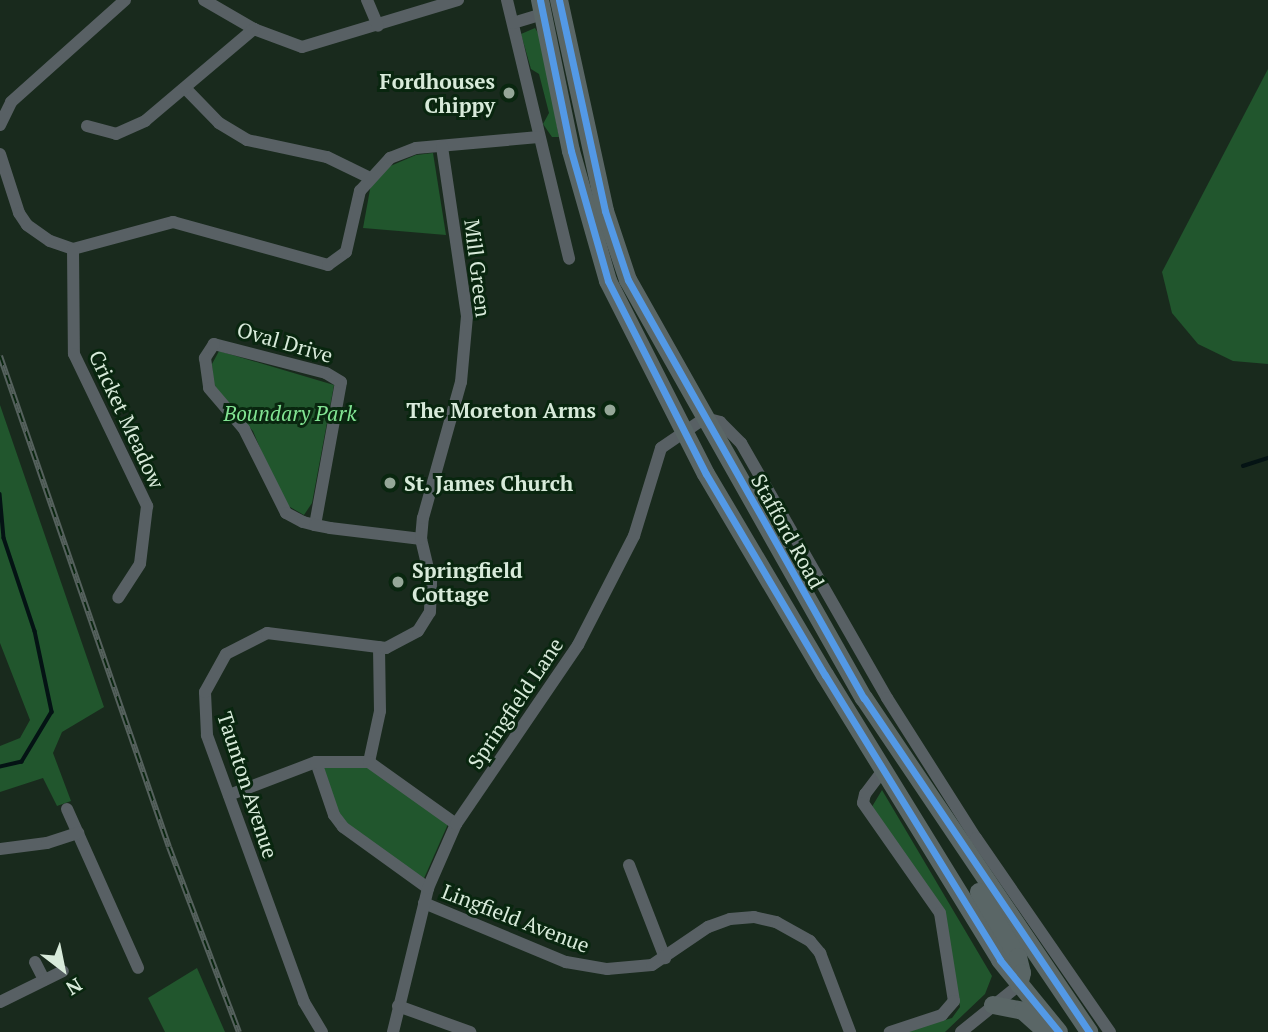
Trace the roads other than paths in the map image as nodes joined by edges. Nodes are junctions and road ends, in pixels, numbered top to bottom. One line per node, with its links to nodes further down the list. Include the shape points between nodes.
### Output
1 (125, 0): 12 (street, via 11,102)
2 (204, 0): 10 (street)
3 (367, 0): 9 (street)
4 (458, 0): 9 (street)
5 (507, 0): 8 (street)
6 (559, 0): 20 (highway, Stafford Road, via 605,211 628,280)
7 (544, 5): 8 (street); 22 (highway, Stafford Road, via 571,151 608,281)
8 (513, 23): 14 (street)
9 (378, 26): 10 (street, via 302,47)
10 (254, 29): 11 (street)
11 (185, 88): 13 (street, via 145,121 116,134); 17 (street, via 219,122 247,140 327,157)
12 (0, 125)
13 (87, 126)
14 (539, 137): 15 (street); 19 (street)
15 (442, 147): 17 (street, via 403,151); 23 (street, Mill Green, via 467,316 461,382)
16 (0, 154): 18 (street, via 27,225 50,241)
17 (368, 177): 18 (street, via 360,191 346,252 337,263 328,265 173,222)
18 (73, 249): 27 (street, Cricket Meadow, via 74,354 147,506 139,564)
19 (569, 259)
20 (652, 326): 21 (highway, Stafford Road); 22 (highway, via 656,347 689,408)
21 (705, 418): 22 (street, Springfield Lane); 24 (highway, via 702,440 730,495); 36 (highway, Stafford Road, via 838,655); 41 (street, via 720,422 741,443 887,698)
22 (687, 430): 24 (highway, Stafford Road, via 706,474); 34 (street, Springfield Lane, via 661,448 634,536 578,645)
23 (449, 436): 26 (street, Taunton Avenue)
24 (737, 522): 31 (highway, Stafford Road)
25 (315, 525): 25 (street, Oval Drive, via 280,506 254,446 216,400 205,372 205,358 214,344 326,373 341,382); 26 (street, Oval Drive)
26 (421, 540): 28 (street, Taunton Avenue, via 431,581 430,612 407,639)
27 (118, 598)
28 (379, 647): 30 (street, via 380,711); 32 (street, Taunton Avenue, via 267,633 226,654 210,680 203,709)
29 (316, 762): 30 (street); 32 (street); 39 (street, via 334,815 343,827)
30 (369, 762): 34 (street)
31 (884, 769): 48 (highway, Stafford Road); 56 (street, via 863,803 940,913 954,1001 942,1015)
32 (229, 795): 52 (street, Taunton Avenue, via 304,1002)
33 (67, 809): 35 (street)
34 (456, 824): 39 (street, Springfield Lane)
35 (78, 833): 37 (street, via 47,843); 45 (street)
36 (960, 845): 44 (highway, Stafford Road); 48 (highway, via 975,885 1018,957 1022,973)
37 (0, 849)
38 (628, 865): 42 (street)
39 (428, 888): 40 (street, Springfield Lane)
40 (424, 903): 42 (street, Lingfield Avenue, via 583,967 638,970); 51 (street, Springfield Lane)
41 (1056, 953): 44 (highway); 62 (street)
42 (665, 958): 55 (street, Lingfield Avenue, via 708,927 730,919 754,917 783,925 810,941 829,967)
43 (35, 962): 47 (street)
44 (1041, 965): 48 (highway); 60 (highway, via 1041,982); 61 (highway, Stafford Road)
45 (138, 968)
46 (62, 971): 47 (street)
47 (44, 980): 49 (street)
48 (1018, 985): 50 (street); 59 (highway, Stafford Road)
49 (0, 1002)
50 (993, 1005): 57 (street); 58 (highway, via 1023,1012)
51 (398, 1006): 53 (street, Springfield Lane); 54 (street)
52 (322, 1032)
53 (393, 1032)
54 (470, 1032)
55 (850, 1032)
56 (890, 1032)
57 (961, 1032)
58 (1045, 1032)
59 (1059, 1032)
60 (1074, 1032)
61 (1089, 1032)
62 (1110, 1032)

